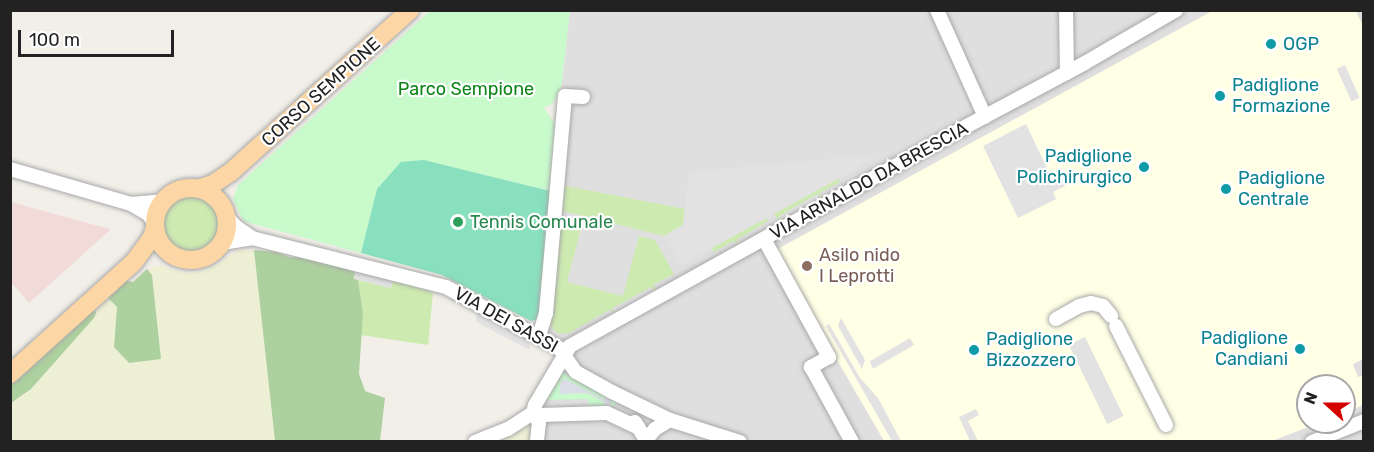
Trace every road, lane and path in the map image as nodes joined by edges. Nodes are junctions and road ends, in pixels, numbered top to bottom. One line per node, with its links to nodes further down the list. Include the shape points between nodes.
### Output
1 (410, 10): 11 (main road, CORSO SEMPIONE)
2 (937, 10): 9 (street)
3 (1066, 10): 5 (street)
4 (1176, 10): 6 (street, VIA ARNALDO DA BRESCIA)
5 (1066, 46): 6 (street); 7 (street)
6 (1089, 61): 7 (street, VIA ARNALDO DA BRESCIA)
7 (1067, 73): 9 (street, VIA ARNALDO DA BRESCIA)
8 (583, 96): 23 (street, via 565,96 546,313)
9 (985, 117): 18 (street, VIA ARNALDO DA BRESCIA)
10 (10, 169): 14 (street)
11 (231, 172): 12 (main road, CORSO SEMPIONE); 15 (main road)
12 (200, 188): 13 (main road, via 187,187); 15 (main road, via 213,194)
13 (163, 201): 14 (street); 16 (main road)
14 (131, 204): 16 (street, via 148,215)
15 (225, 211): 17 (street, VIA DEI SASSI, via 235,226); 19 (main road, via 227,230)
16 (155, 226): 20 (main road); 21 (main road)
17 (252, 237): 19 (street, VIA DEI SASSI); 23 (street, VIA DEI SASSI, via 439,284)
18 (764, 239): 24 (street, VIA ARNALDO DA BRESCIA, via 572,345); 36 (street, via 829,357 811,367)
19 (222, 243): 20 (main road, via 212,254 198,260)
20 (169, 253): 21 (main road)
21 (134, 262): 25 (main road)
22 (1056, 319): 31 (street, via 1079,306 1103,306)
23 (539, 336): 24 (street, VIA DEI SASSI)
24 (565, 353): 26 (street, VIA DEI SASSI, via 576,372); 27 (street)
25 (10, 374)
26 (621, 397): 28 (street, via 617,409); 29 (street, VIA DEI SASSI); 32 (street)
27 (533, 413): 28 (street); 33 (street, via 508,429); 34 (street, via 539,422)
28 (601, 413): 32 (street, via 618,416)
29 (670, 420): 32 (street); 35 (street, VIA DEI SASSI)
30 (1364, 422): 37 (street)
31 (1166, 424)
32 (644, 437)
33 (476, 441)
34 (537, 441)
35 (740, 441)
36 (852, 441)
37 (1316, 441)

